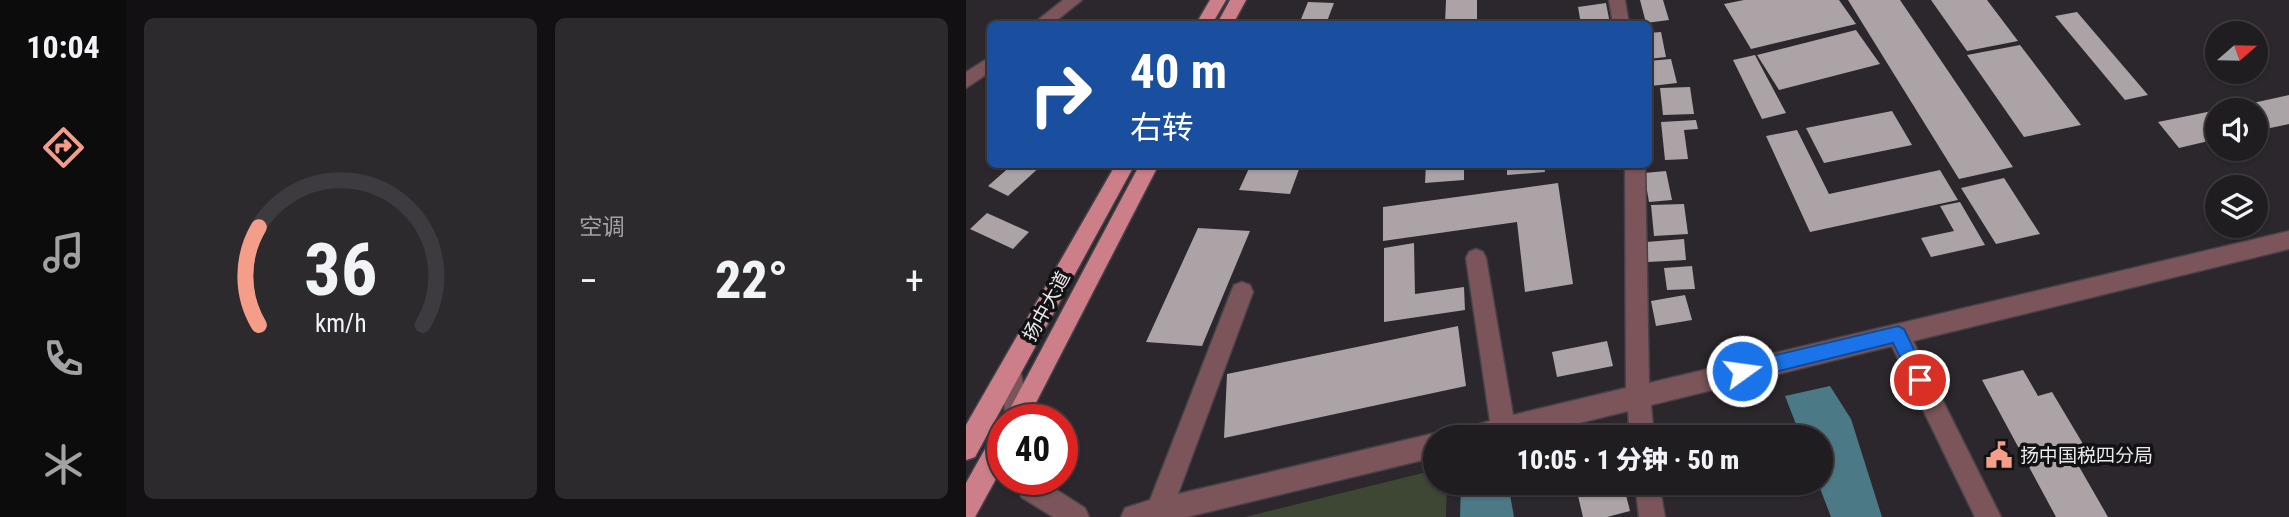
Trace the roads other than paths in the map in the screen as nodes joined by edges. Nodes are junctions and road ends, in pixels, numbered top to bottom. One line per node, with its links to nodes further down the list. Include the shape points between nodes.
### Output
1 (1074, 0): 5 (street)
2 (1218, 0): 6 (main road)
3 (1238, 0): 7 (main road)
4 (1617, 0): 8 (street)
5 (1045, 21)
6 (1206, 21)
7 (1227, 21)
8 (1620, 21)
9 (987, 65): 10 (street)
10 (966, 81)
11 (1124, 168): 18 (main road, 扬中大道)
12 (1148, 168): 21 (main road, 扬中大道)
13 (1635, 168): 19 (street)
14 (2289, 240): 17 (street)
15 (1476, 258): 22 (street)
16 (1242, 292): 31 (street)
17 (1898, 334): 19 (street); 35 (street)
18 (1010, 371): 20 (street); 25 (main road, 扬中大道)
19 (1638, 396): 23 (street); 24 (street)
20 (1014, 404)
21 (1023, 404)
22 (1502, 425)
23 (1519, 425)
24 (1641, 425)
25 (966, 448)
26 (1423, 448): 31 (street)
27 (987, 470): 30 (main road)
28 (1041, 495): 32 (street)
29 (1649, 495): 34 (street)
30 (966, 508)
31 (1159, 511): 33 (street)
32 (1076, 517)
33 (1134, 517)
34 (1653, 517)
35 (1987, 517)

